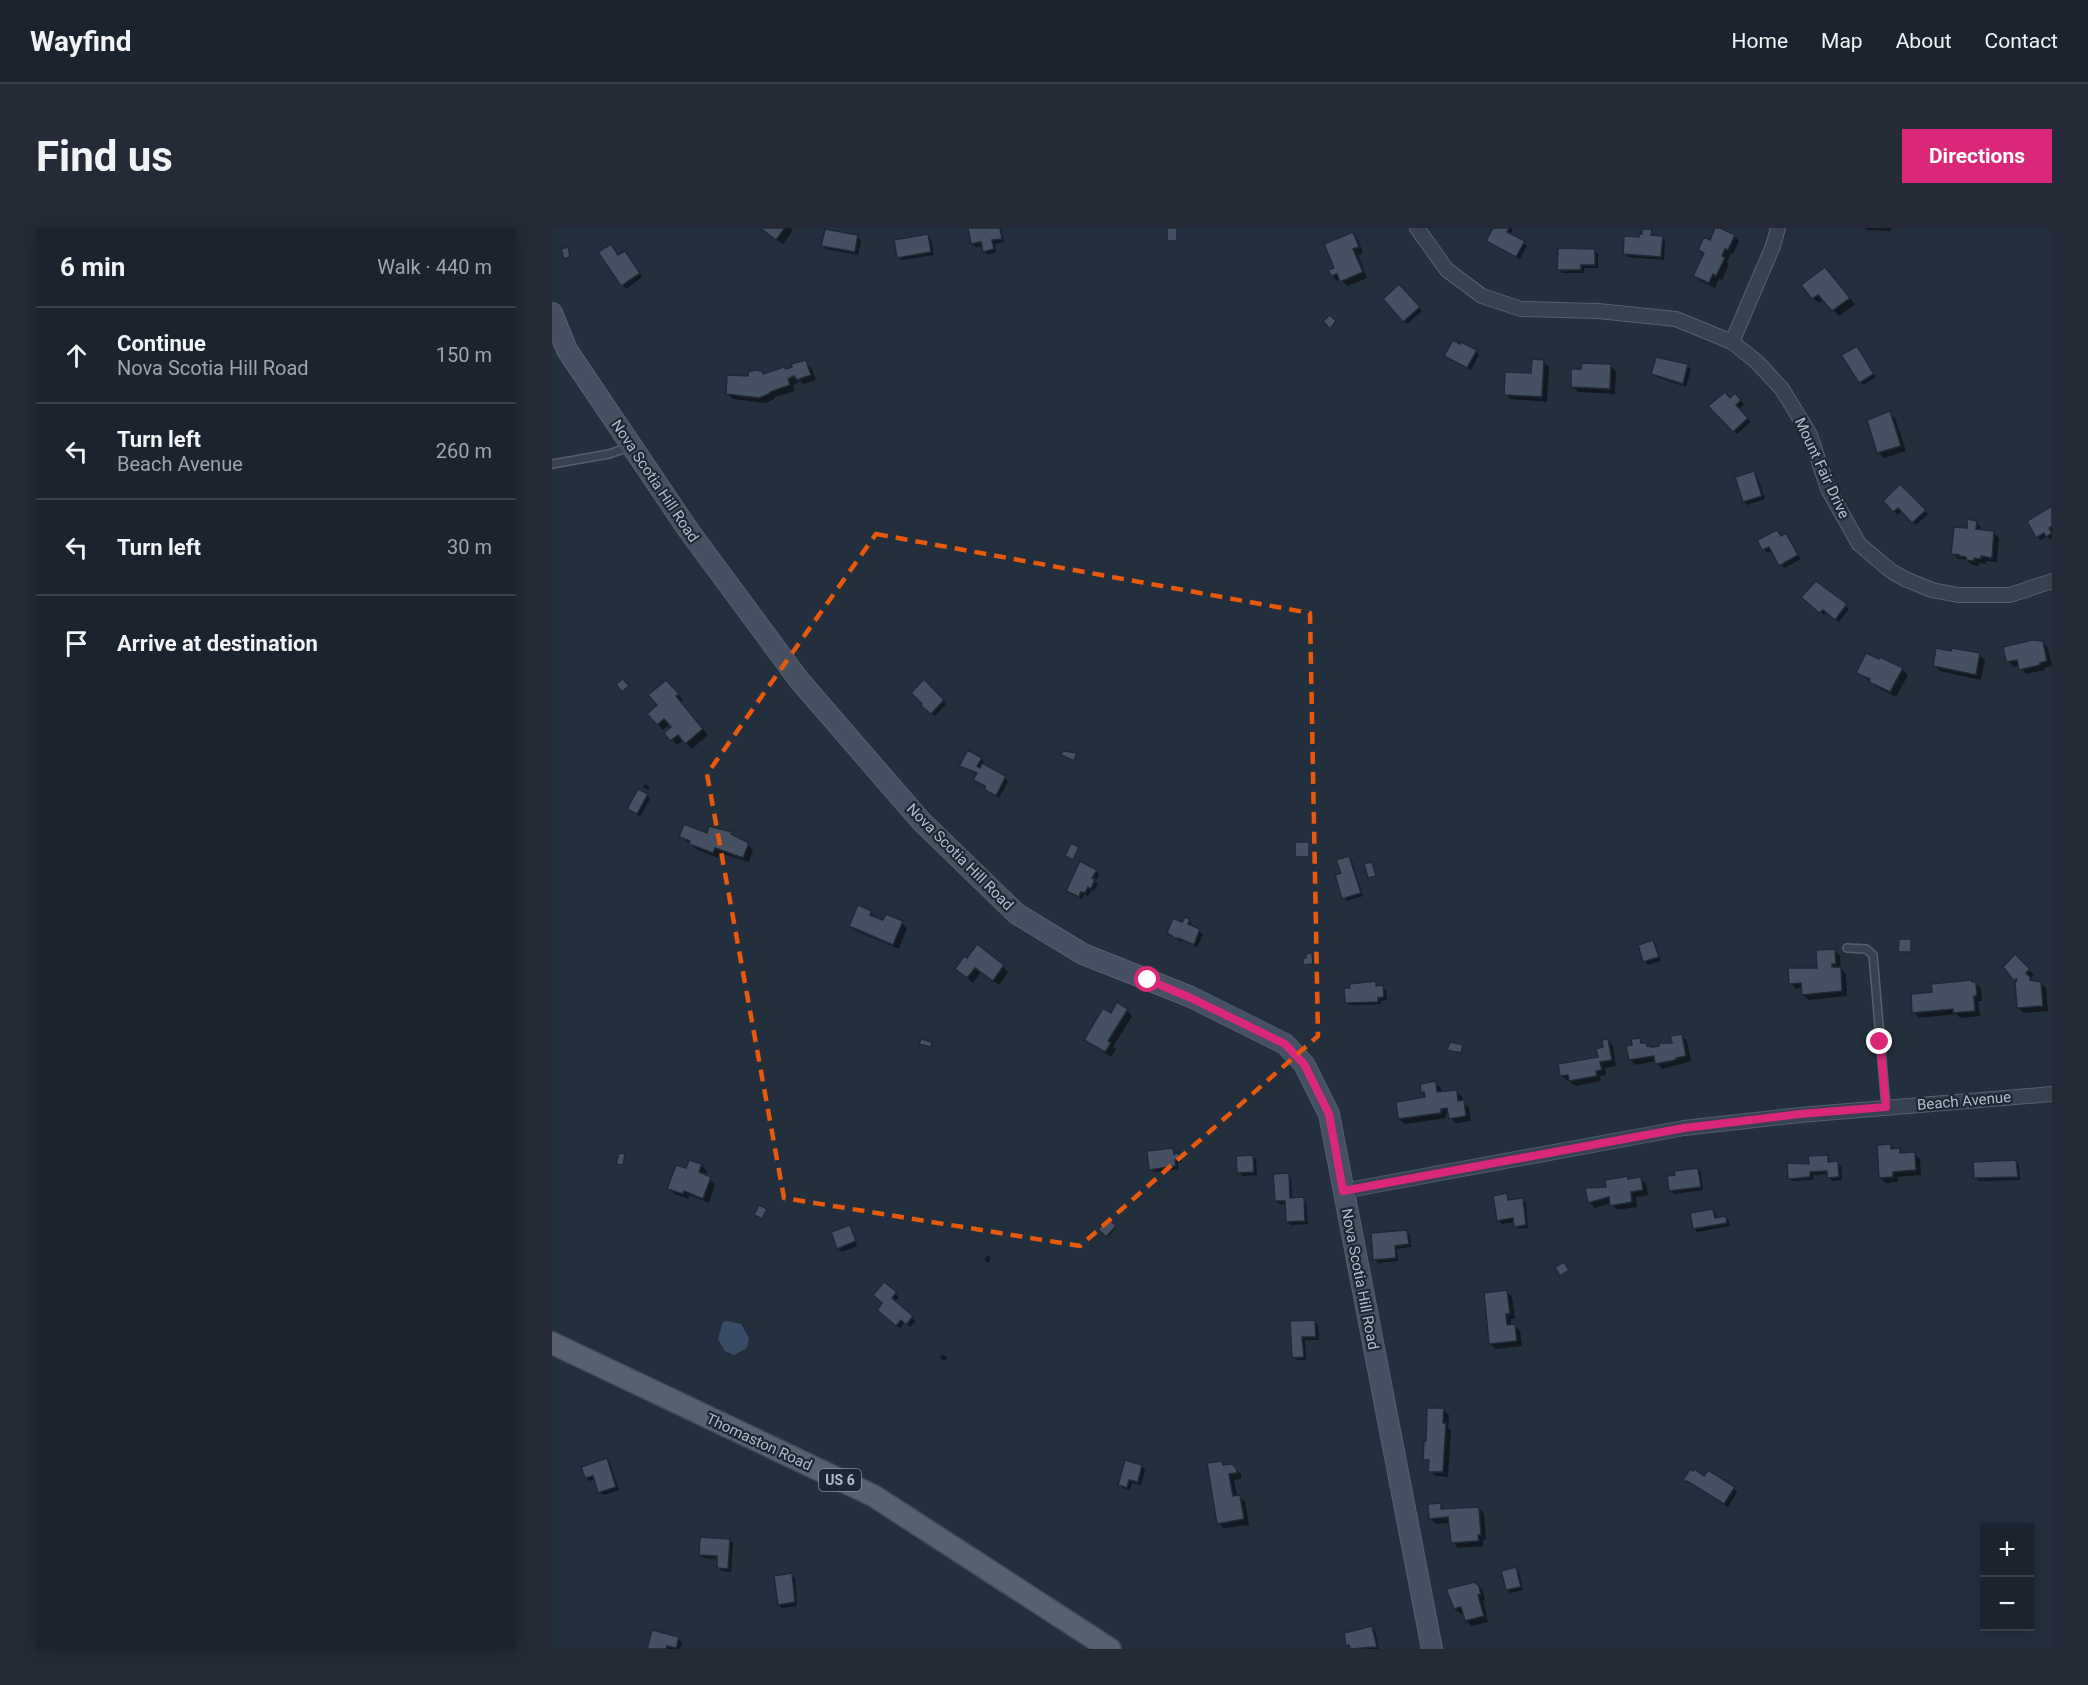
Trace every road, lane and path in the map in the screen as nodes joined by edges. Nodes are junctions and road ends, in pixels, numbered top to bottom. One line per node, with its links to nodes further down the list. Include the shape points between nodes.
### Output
1 (1417, 228): 4 (street, Mount Fair Drive, via 1447,270 1482,296 1521,309 1676,319)
2 (1778, 228): 4 (street)
3 (552, 314): 5 (street, Nova Scotia Hill Road, via 567,350)
4 (1732, 342): 7 (street, Mount Fair Drive, via 1782,389 1810,435 1828,489 1859,544 1891,571 1932,590 1958,595 2010,595)
5 (631, 446): 6 (lane); 11 (street, Nova Scotia Hill Road, via 799,680 921,821 1017,914 1083,954 1191,998 1285,1044 1304,1064 1329,1114)
6 (552, 464)
7 (2052, 581)
8 (1847, 948): 10 (lane, via 1866,949 1873,955)
9 (2052, 1094): 10 (street, Beach Avenue)
10 (1886, 1107): 11 (street, Beach Avenue, via 1684,1128)
11 (1343, 1191): 14 (street, Nova Scotia Hill Road)
12 (552, 1343): 13 (main road, Thomaston Road / US 6, via 874,1496)
13 (1110, 1649)
14 (1432, 1649)

